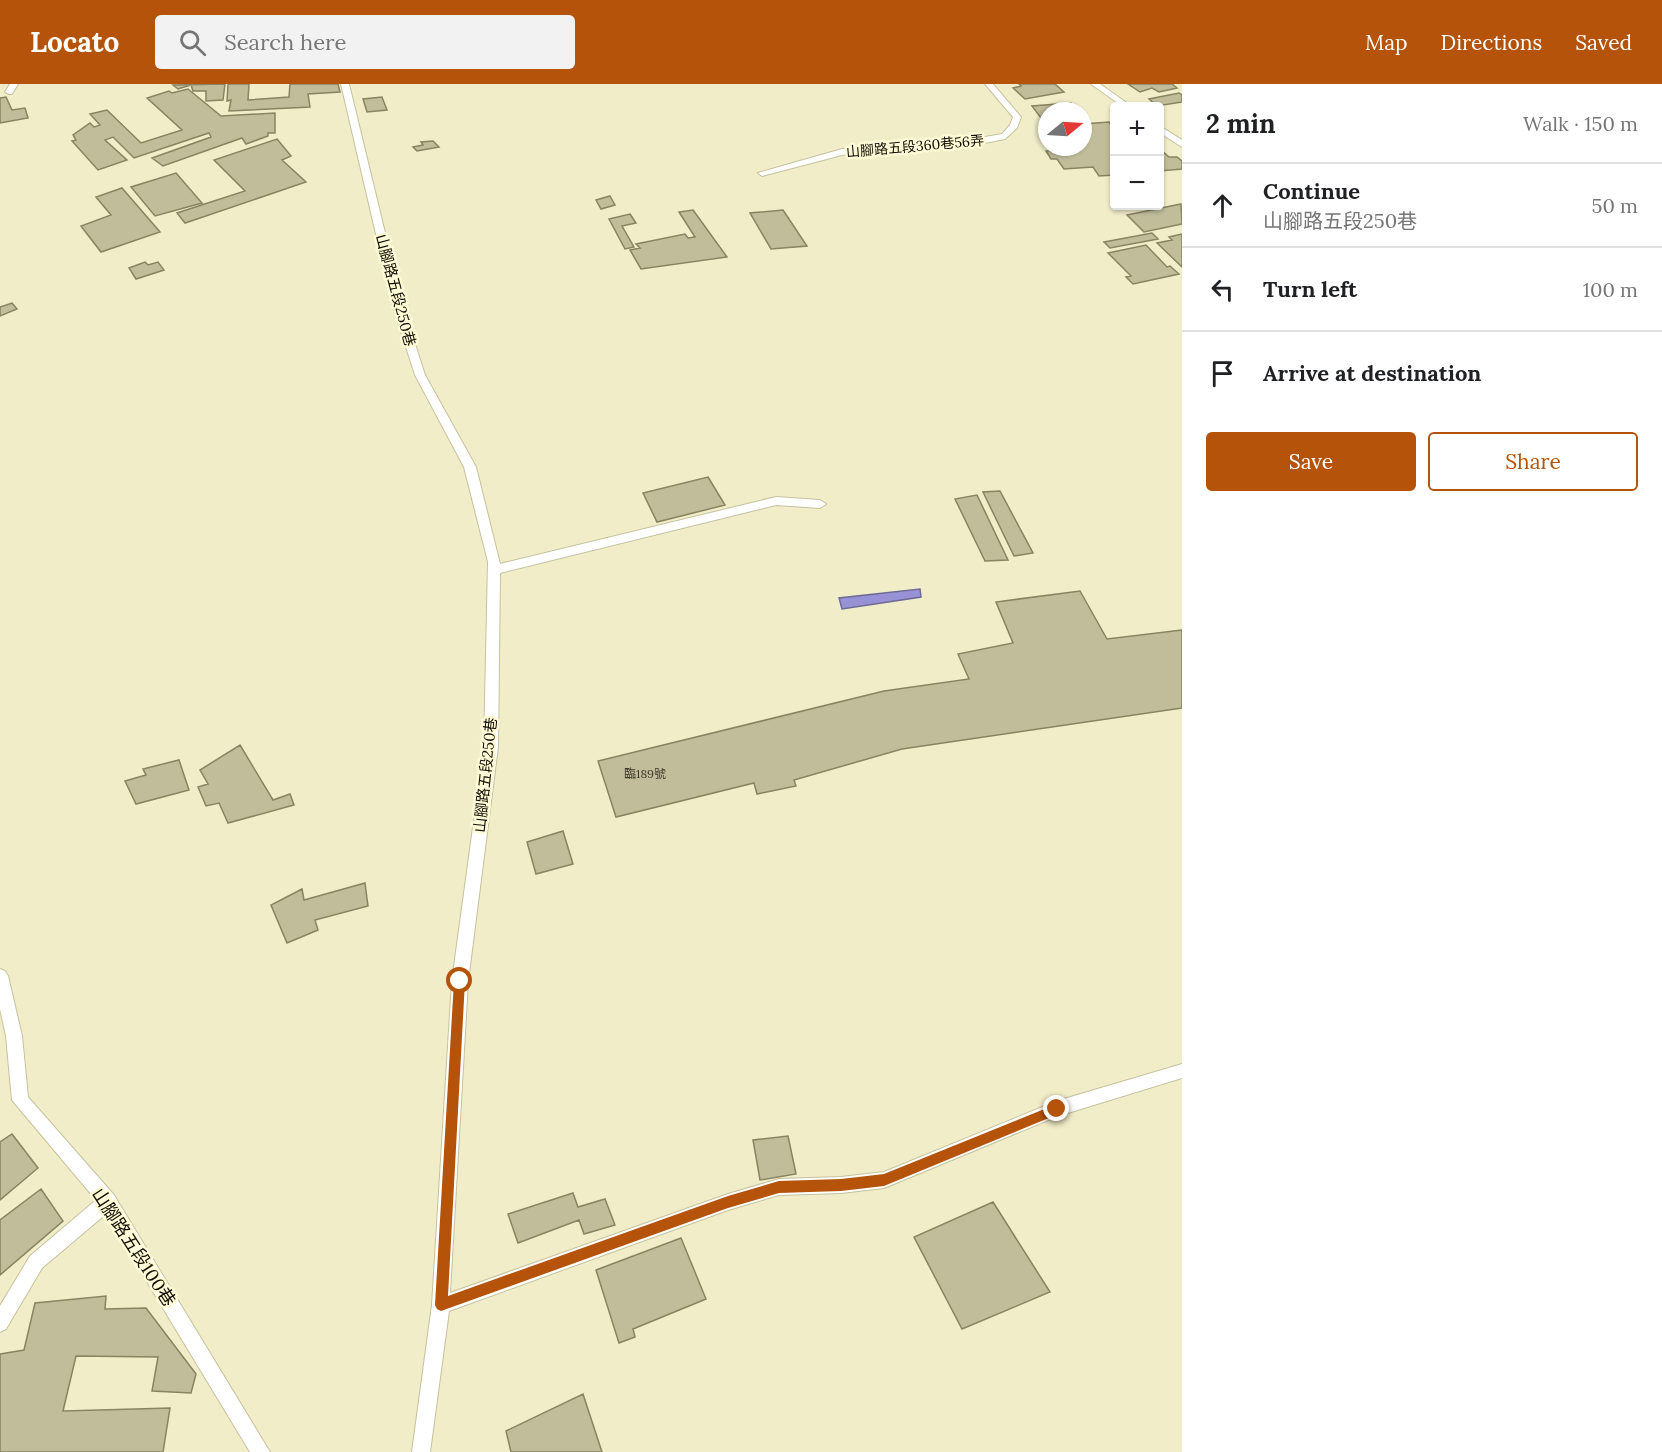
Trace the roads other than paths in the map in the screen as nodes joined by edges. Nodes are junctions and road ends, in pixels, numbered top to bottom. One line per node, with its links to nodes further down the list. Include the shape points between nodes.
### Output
1 (345, 84): 9 (lane, 山腳路五段250巷, via 398,307 420,375 470,467)
2 (989, 84): 7 (lane, 山腳路五段360巷56弄, via 1017,117 1005,136 842,152)
3 (1095, 84): 4 (lane)
4 (1121, 102)
5 (1164, 132): 6 (lane)
6 (1182, 144)
7 (762, 173)
8 (820, 504): 9 (lane, via 776,501)
9 (493, 570): 13 (lane, 山腳路五段250巷, via 491,747 460,981)
10 (0, 976): 12 (lane, 山腳路五段100巷, via 14,1036 20,1100)
11 (1182, 1071): 13 (lane, via 1057,1109 884,1180 779,1187)
12 (108, 1201): 14 (lane, via 36,1262); 15 (lane, 山腳路五段100巷)
13 (441, 1305): 16 (lane, 山腳路五段250巷)
14 (0, 1323)
15 (261, 1452)
16 (421, 1452)

